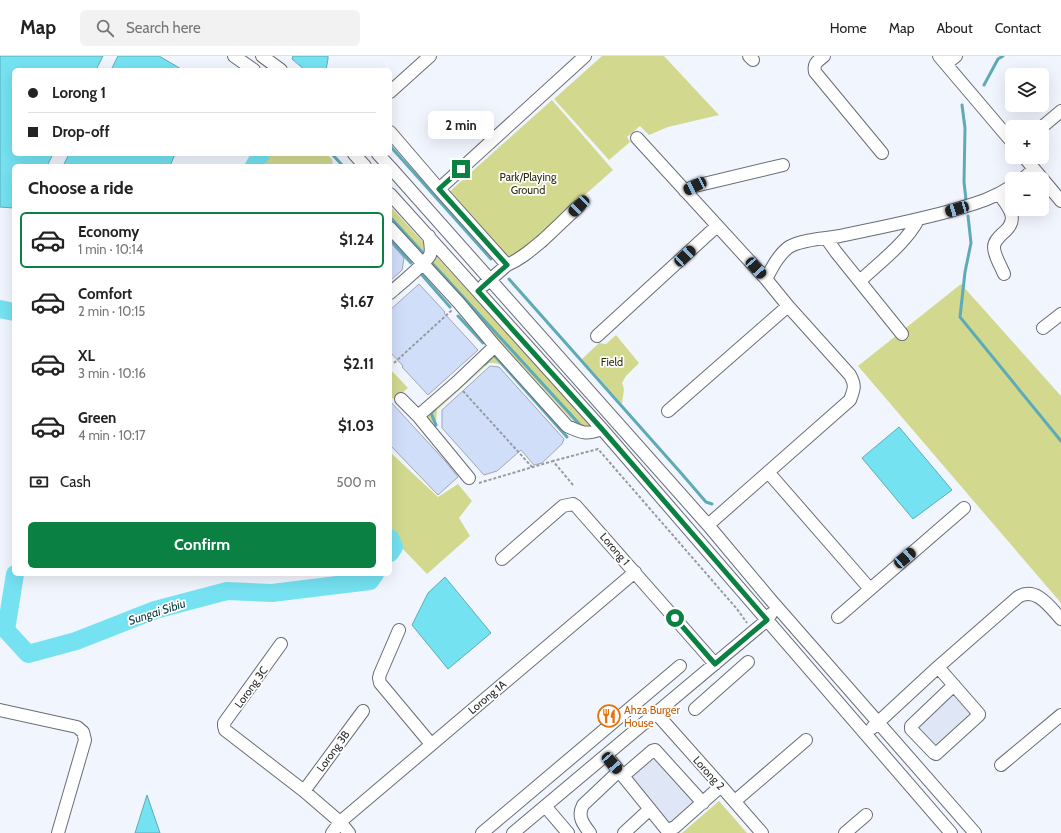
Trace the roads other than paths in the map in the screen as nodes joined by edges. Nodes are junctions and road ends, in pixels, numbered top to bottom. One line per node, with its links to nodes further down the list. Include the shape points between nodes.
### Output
1 (235, 56): 8 (street)
2 (262, 56): 9 (street)
3 (430, 56): 10 (street)
4 (586, 56): 26 (street)
5 (824, 56): 16 (street, via 815,63 815,72)
6 (956, 56): 7 (street)
7 (943, 60): 14 (street)
8 (251, 68)
9 (278, 68)
10 (392, 90)
11 (1061, 110): 12 (street)
12 (1049, 121)
13 (392, 134): 26 (street)
14 (1005, 134)
15 (637, 138): 28 (street)
16 (882, 153)
17 (356, 156): 19 (street)
18 (380, 156): 20 (street)
19 (363, 164)
20 (387, 164)
21 (1029, 164): 24 (street)
22 (783, 165): 28 (street, via 695,186)
23 (392, 169): 42 (street)
24 (1034, 170): 25 (street); 31 (street)
25 (1032, 172)
26 (439, 189): 39 (street)
27 (1005, 190): 29 (street)
28 (685, 191): 34 (street)
29 (999, 194): 33 (street, via 984,201); 40 (street, via 1010,209 1012,219 994,246)
30 (392, 196): 36 (street)
31 (1061, 201)
32 (579, 206): 39 (street, via 525,255)
33 (918, 220): 37 (street); 43 (street, via 903,241)
34 (718, 226): 41 (street); 50 (street)
35 (392, 230): 38 (street)
36 (428, 236): 38 (street, via 430,256); 45 (street)
37 (826, 238): 41 (street, via 800,242 790,247 780,256); 43 (street)
38 (422, 264): 44 (street); 51 (street)
39 (507, 265): 42 (street)
40 (1004, 274)
41 (766, 279): 46 (street)
42 (490, 280): 45 (street); 59 (street)
43 (860, 281): 49 (street)
44 (392, 291)
45 (478, 291): 55 (street)
46 (788, 306): 53 (street); 56 (street, via 855,383 850,400)
47 (1061, 314): 48 (street)
48 (1044, 328)
49 (902, 334)
50 (597, 336)
51 (496, 346): 54 (street); 55 (street, via 567,426 582,433)
52 (401, 399): 54 (street)
53 (668, 411)
54 (418, 416): 57 (street)
55 (602, 429): 66 (street)
56 (768, 472): 59 (street); 62 (street)
57 (472, 481)
58 (964, 508): 62 (street)
59 (708, 525): 63 (street)
60 (502, 559): 61 (street, Lorong 1, via 563,506 573,504)
61 (635, 572): 70 (street, Lorong 1); 85 (street, Lorong 1A)
62 (870, 589): 64 (street)
63 (770, 599): 66 (street, via 772,613); 81 (street)
64 (838, 616)
65 (1061, 619): 72 (street, via 1041,597 1022,595)
66 (767, 620): 70 (street); 83 (street)
67 (399, 630): 85 (street, via 380,674 380,683)
68 (281, 644): 91 (street, Lorong 3C, via 224,726 225,730)
69 (748, 662): 75 (street)
70 (715, 664): 73 (street)
71 (680, 666): 82 (street)
72 (938, 667): 74 (street); 81 (street)
73 (696, 680): 75 (street); 79 (street)
74 (954, 685): 74 (street, via 911,726 936,754 979,715)
75 (709, 696): 76 (street)
76 (695, 709)
77 (0, 710): 99 (street, via 77,727 83,732 86,740)
78 (363, 711): 91 (street, Lorong 3B)
79 (656, 713): 86 (street); 90 (street, Lorong 2)
80 (1061, 715): 88 (street)
81 (878, 722): 83 (street); 110 (street)
82 (604, 731): 86 (street); 102 (street)
83 (866, 734): 109 (street)
84 (806, 740): 92 (street)
85 (431, 744): 97 (street, Lorong 1A)
86 (617, 746): 87 (street)
87 (606, 755): 89 (street); 94 (street)
88 (1001, 766)
89 (621, 773): 93 (street, via 655,750); 95 (street); 105 (street, via 580,810 583,825)
90 (721, 786): 92 (street, Lorong 2); 93 (street)
91 (304, 791): 97 (street)
92 (735, 801): 107 (street, Lorong 2)
93 (703, 803): 98 (street, via 675,827)
94 (545, 806): 103 (street); 104 (street)
95 (650, 809): 98 (street); 106 (street)
96 (866, 815): 108 (street)
97 (340, 822): 100 (street, Lorong 1A); 101 (street)
98 (664, 831)
99 (58, 833)
100 (332, 833)
101 (349, 833)
102 (482, 833)
103 (513, 833)
104 (568, 833)
105 (590, 833)
106 (624, 833)
107 (762, 833)
108 (845, 833)
109 (951, 833)
110 (975, 833)

